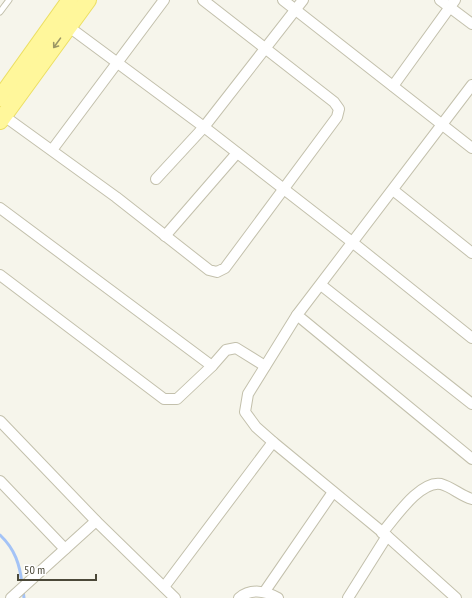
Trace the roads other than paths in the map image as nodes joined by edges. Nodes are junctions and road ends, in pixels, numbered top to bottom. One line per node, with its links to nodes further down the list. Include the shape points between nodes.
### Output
1 (9, 0): 10 (lane)
2 (70, 0): 12 (main road)
3 (88, 0): 12 (main road)
4 (164, 0): 15 (street)
5 (203, 0): 14 (street)
6 (283, 0): 11 (street)
7 (303, 0): 11 (street)
8 (440, 0): 9 (street)
9 (452, 4): 13 (street); 17 (street)
10 (1, 9)
11 (296, 9): 14 (street); 17 (street)
12 (63, 23): 15 (street); 18 (main road); 19 (main road, one-way to 19)
13 (472, 24)
14 (266, 48): 21 (street); 26 (street, via 334,102 339,109 337,117)
15 (117, 63): 21 (street); 23 (street)
16 (472, 85): 20 (street)
17 (393, 86): 20 (street)
18 (0, 98)
19 (2, 118): 23 (street)
20 (442, 124): 22 (street); 27 (street)
21 (204, 127): 24 (street); 25 (street)
22 (472, 148)
23 (52, 150): 29 (street)
24 (237, 152): 26 (street); 29 (street)
25 (156, 179)
26 (283, 189): 29 (street, via 226,268 217,272 209,270); 30 (street)
27 (393, 190): 30 (street); 31 (street)
28 (0, 208): 36 (street)
29 (165, 236)
30 (352, 242): 33 (street); 35 (street)
31 (472, 253)
32 (0, 275): 36 (street, via 164,399 177,399)
33 (321, 285): 34 (street); 38 (street)
34 (297, 315): 37 (street); 41 (street)
35 (472, 338)
36 (212, 366): 37 (street, via 226,350 236,348)
37 (265, 366): 40 (street, via 248,394 245,412 256,427)
38 (472, 404)
39 (0, 421): 45 (street)
40 (273, 442): 43 (street); 48 (street)
41 (472, 459)
42 (0, 481): 47 (street)
43 (332, 492): 46 (street); 49 (street)
44 (472, 499): 46 (street, via 440,484 428,485 418,492)
45 (96, 521): 47 (street); 48 (street)
46 (385, 535): 54 (street); 55 (street)
47 (65, 549): 50 (street)
48 (164, 587): 51 (street)
49 (265, 591): 52 (street, via 245,594); 53 (street)
50 (11, 598)
51 (175, 598)
52 (239, 598)
53 (278, 598)
54 (348, 598)
55 (456, 598)

